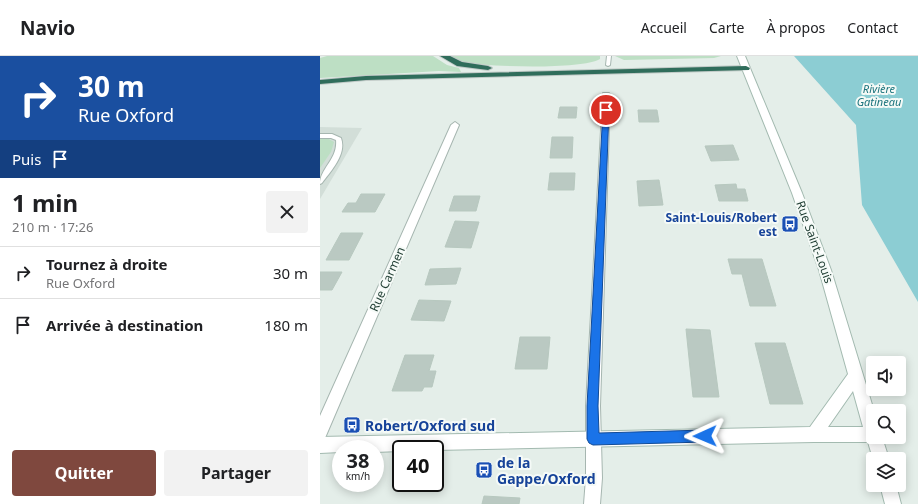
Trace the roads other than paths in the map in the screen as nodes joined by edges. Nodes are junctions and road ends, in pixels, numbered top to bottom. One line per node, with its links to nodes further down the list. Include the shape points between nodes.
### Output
1 (444, 56): 4 (highway, via 460,64 486,68)
2 (609, 56): 4 (lane)
3 (744, 62): 4 (highway); 5 (highway); 10 (street, Rue Saint-Louis, via 826,270)
4 (608, 65)
5 (320, 82)
6 (606, 95): 15 (street)
7 (455, 125): 12 (street, Rue Carmen)
8 (320, 136): 9 (lane, via 332,136 339,139 340,144 339,153)
9 (320, 182)
10 (856, 375): 11 (street, Rue Saint-Louis); 13 (street)
11 (866, 410)
12 (320, 433)
13 (814, 434): 14 (street); 15 (street)
14 (866, 435)
15 (593, 439): 16 (street); 18 (street)
16 (320, 445)
17 (890, 492): 19 (street)
18 (592, 504)
19 (893, 504)

